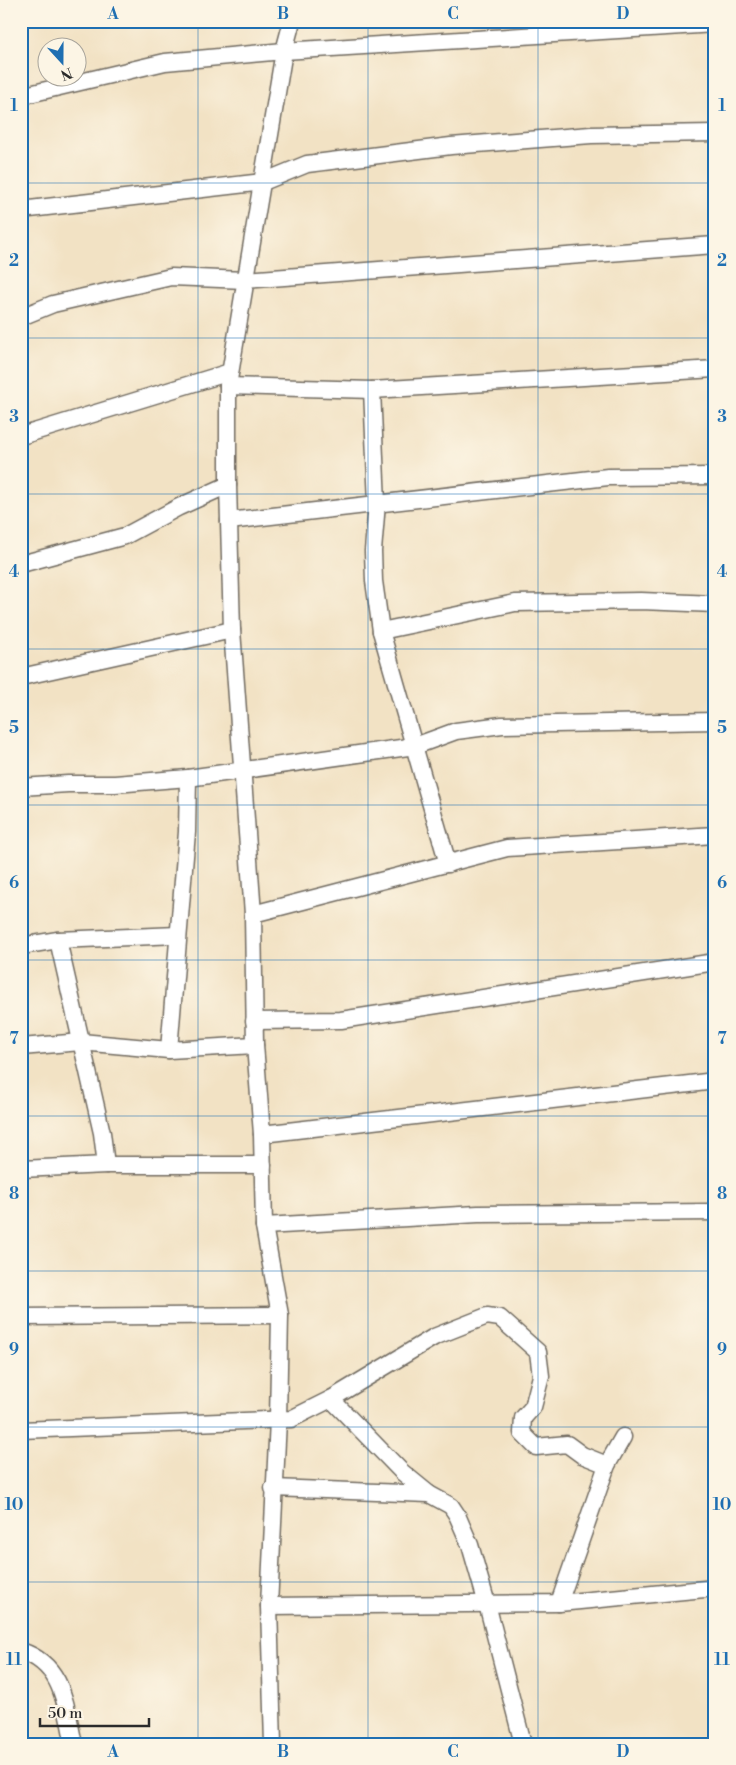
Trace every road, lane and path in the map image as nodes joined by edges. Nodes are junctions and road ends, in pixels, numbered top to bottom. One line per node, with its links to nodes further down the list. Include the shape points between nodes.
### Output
1 (292, 21): 3 (street)
2 (715, 24): 3 (street)
3 (284, 50): 4 (street, via 165,62); 6 (street)
4 (21, 96)
5 (715, 133): 6 (street, via 591,135 451,146 307,164)
6 (263, 182): 7 (street); 9 (street)
7 (21, 210)
8 (715, 245): 9 (street)
9 (245, 280): 10 (street, via 170,277 53,304); 12 (street)
10 (21, 317)
11 (715, 369): 13 (street)
12 (229, 379): 13 (street); 14 (street); 16 (street)
13 (372, 390): 17 (street)
14 (21, 436)
15 (715, 476): 17 (street, via 608,477)
16 (228, 485): 18 (street); 19 (street, via 125,536)
17 (377, 503): 18 (street); 22 (street, via 373,551)
18 (228, 521): 21 (street)
19 (21, 564)
20 (715, 604): 22 (street, via 641,600 515,602)
21 (232, 630): 23 (street); 26 (street)
22 (381, 631): 25 (street)
23 (21, 677)
24 (715, 720): 25 (street, via 502,725 456,731)
25 (415, 746): 26 (street); 30 (street)
26 (243, 771): 27 (street); 31 (street)
27 (188, 778): 28 (street); 32 (street)
28 (21, 787)
29 (715, 835): 30 (street, via 507,848)
30 (448, 864): 31 (street)
31 (253, 914): 36 (street)
32 (178, 935): 33 (street); 40 (street)
33 (58, 940): 34 (street); 37 (street)
34 (21, 946)
35 (715, 962): 36 (street, via 341,1020)
36 (254, 1021): 38 (street)
37 (81, 1042): 39 (street); 40 (street); 43 (street)
38 (255, 1045): 40 (street); 42 (street)
39 (21, 1047)
40 (169, 1050)
41 (715, 1082): 42 (street)
42 (262, 1134): 44 (street)
43 (106, 1165): 44 (street); 45 (street)
44 (263, 1165): 47 (street)
45 (21, 1169)
46 (715, 1212): 47 (street, via 478,1214)
47 (264, 1226): 48 (street)
48 (280, 1315): 49 (street); 51 (street)
49 (21, 1317)
50 (331, 1399): 51 (street, via 291,1419); 54 (street, via 434,1337 487,1316 500,1318 538,1352 542,1376 534,1407 523,1418 522,1434 536,1447 567,1444 582,1455); 56 (street)
51 (278, 1420): 52 (street); 55 (street)
52 (21, 1430)
53 (623, 1438): 54 (street)
54 (607, 1465): 58 (street)
55 (273, 1488): 56 (street); 60 (street)
56 (428, 1494): 59 (street, via 451,1506 457,1515 470,1545)
57 (715, 1588): 58 (street)
58 (559, 1603): 59 (street)
59 (487, 1604): 60 (street); 64 (street)
60 (269, 1606): 63 (street)
61 (21, 1651): 62 (street, via 38,1656 53,1671)
62 (74, 1744)
63 (273, 1744)
64 (523, 1744)

